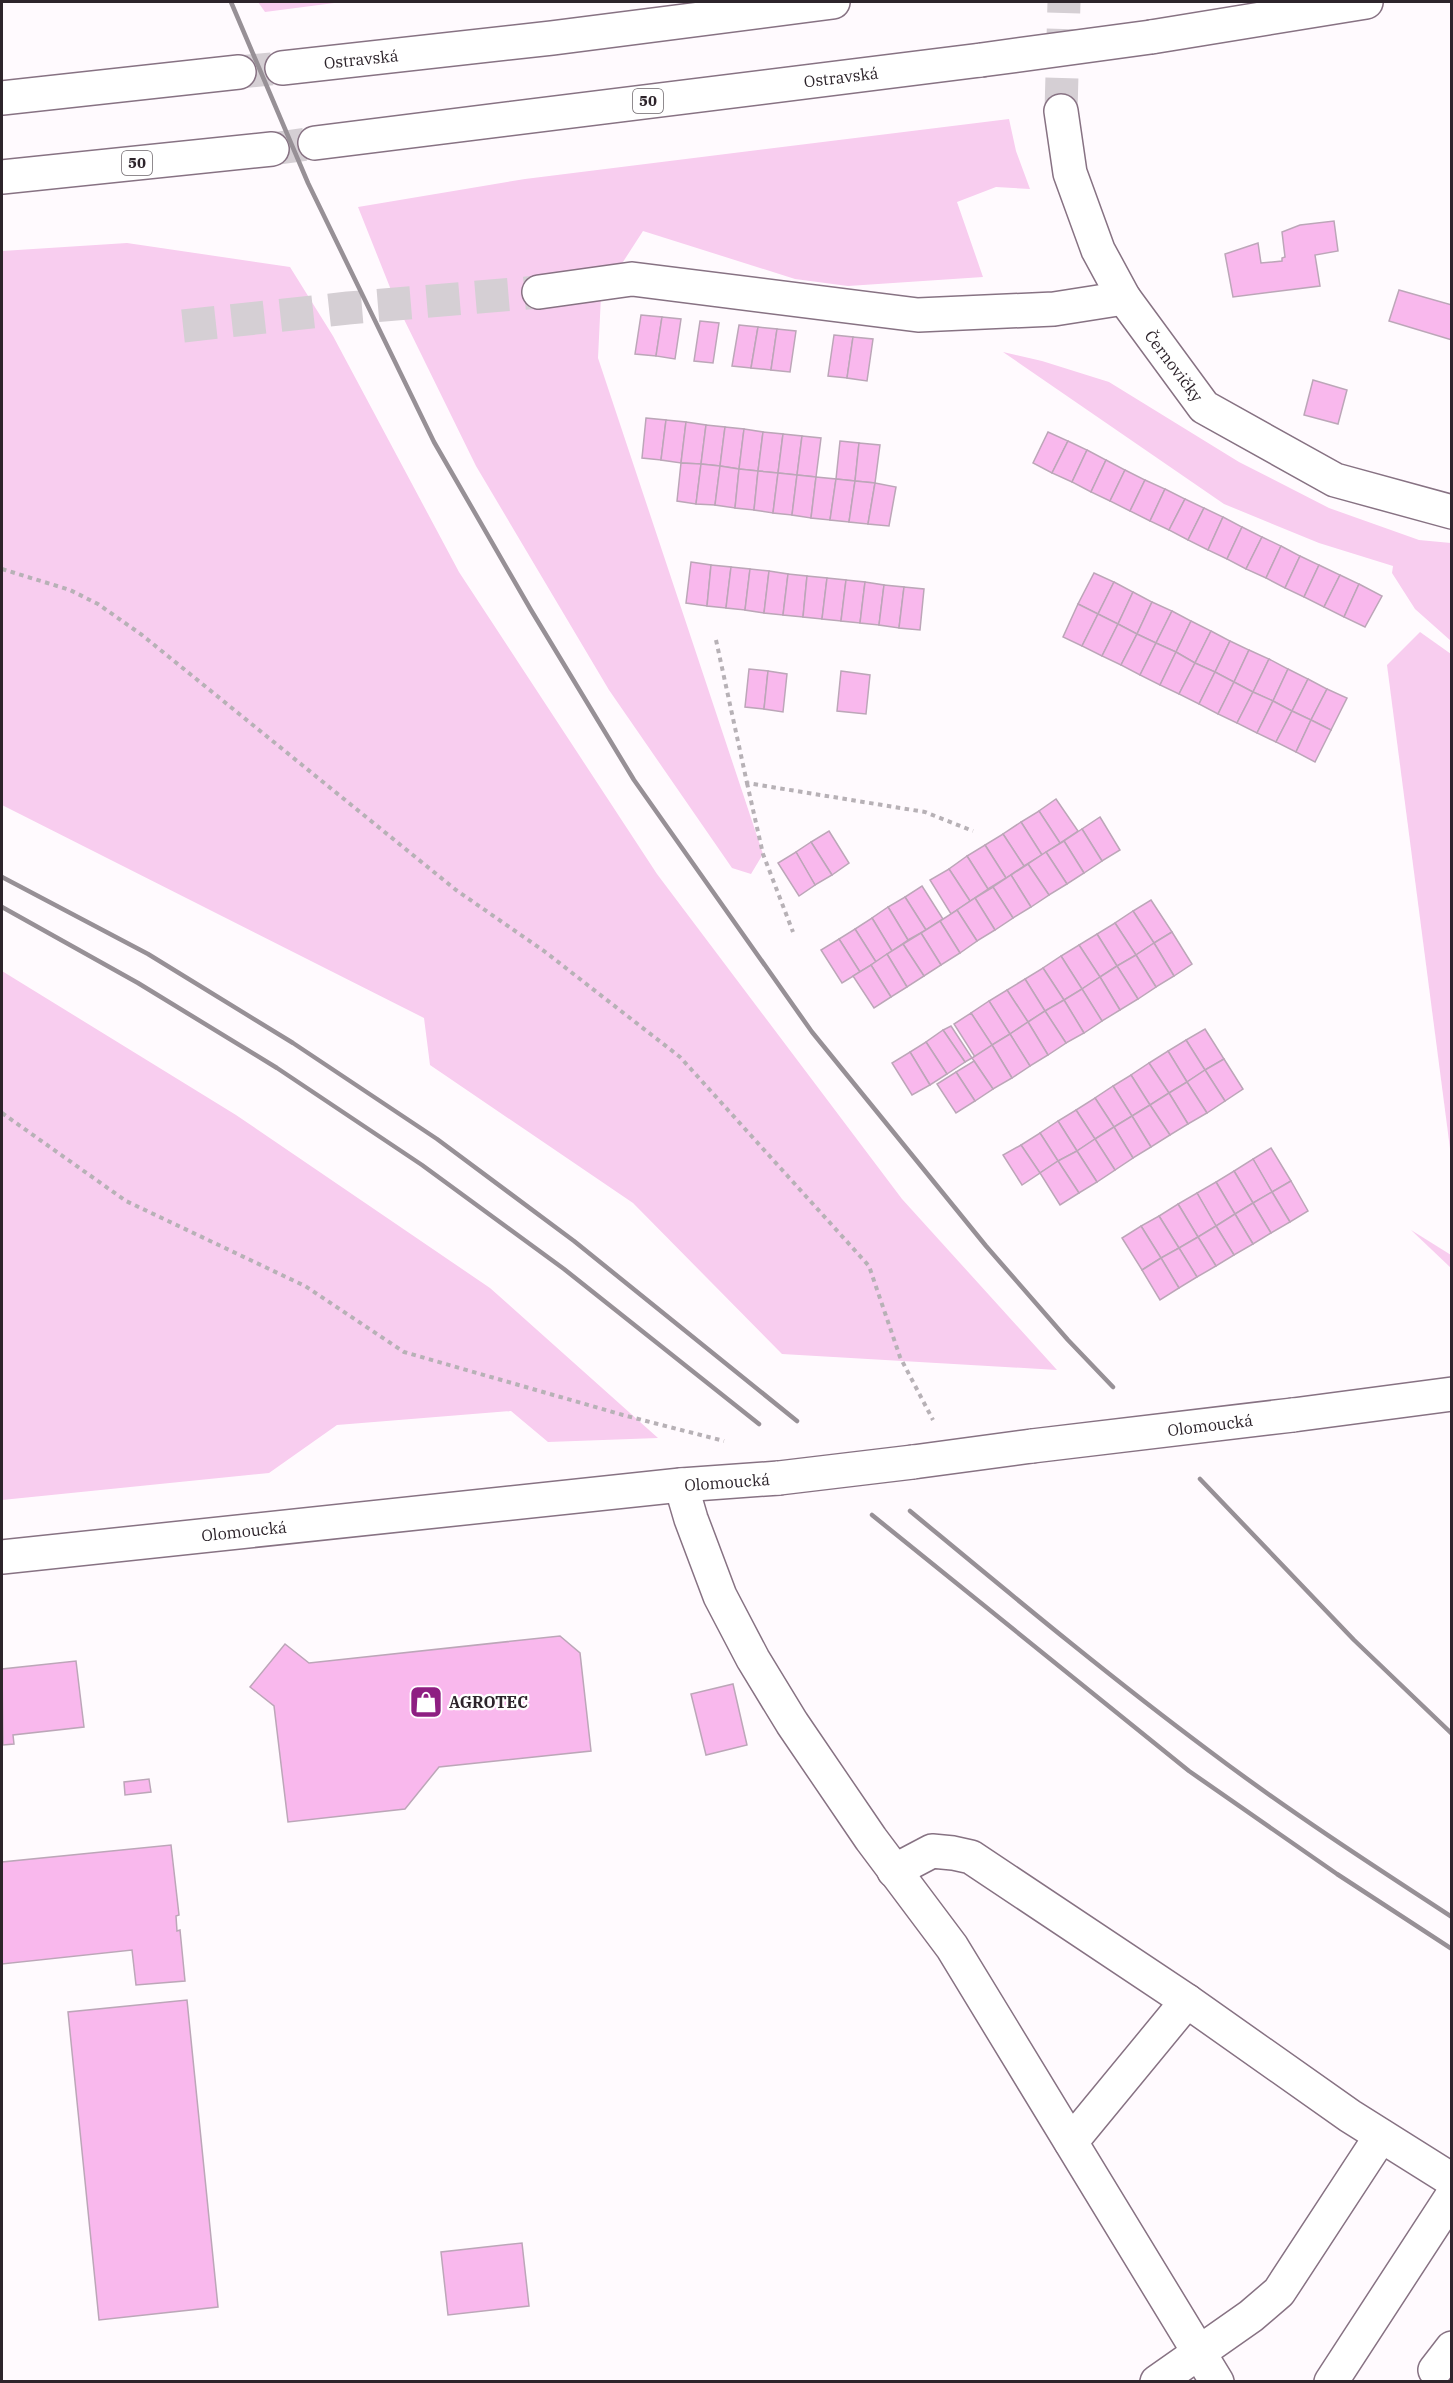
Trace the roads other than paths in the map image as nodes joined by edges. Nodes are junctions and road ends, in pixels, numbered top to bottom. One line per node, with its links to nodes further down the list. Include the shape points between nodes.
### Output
1 (833, 2): 3 (main road, Ostravská)
2 (1366, 2): 7 (main road, Ostravská / 50, bridge, via 981,60)
3 (282, 68)
4 (239, 72): 5 (main road)
5 (2, 98)
6 (1061, 111): 11 (main road, Černovičky, via 1075,192 1098,250)
7 (315, 143)
8 (272, 149): 9 (main road, 50)
9 (2, 177)
10 (539, 292): 11 (main road, via 632,279 918,315 1054,309)
11 (1124, 298): 12 (main road, Černovičky, via 1204,406 1335,480)
12 (1452, 512)
13 (1452, 1394): 14 (main road, Olomoucká, bridge, via 779,1478)
14 (681, 1485): 15 (main road, Olomoucká); 16 (main road, via 720,1596 753,1659 792,1723)
15 (2, 1557)
16 (894, 1870): 17 (main road, via 932,1851 971,1857); 19 (main road, via 952,1947)
17 (1187, 2001): 18 (main road); 19 (main road)
18 (1380, 2136): 20 (main road); 22 (main road, via 1279,2292)
19 (1071, 2142): 22 (main road)
20 (1452, 2180)
21 (1452, 2196): 25 (main road)
22 (1199, 2352): 23 (main road); 24 (main road)
23 (1157, 2382)
24 (1217, 2382)
25 (1331, 2382)

